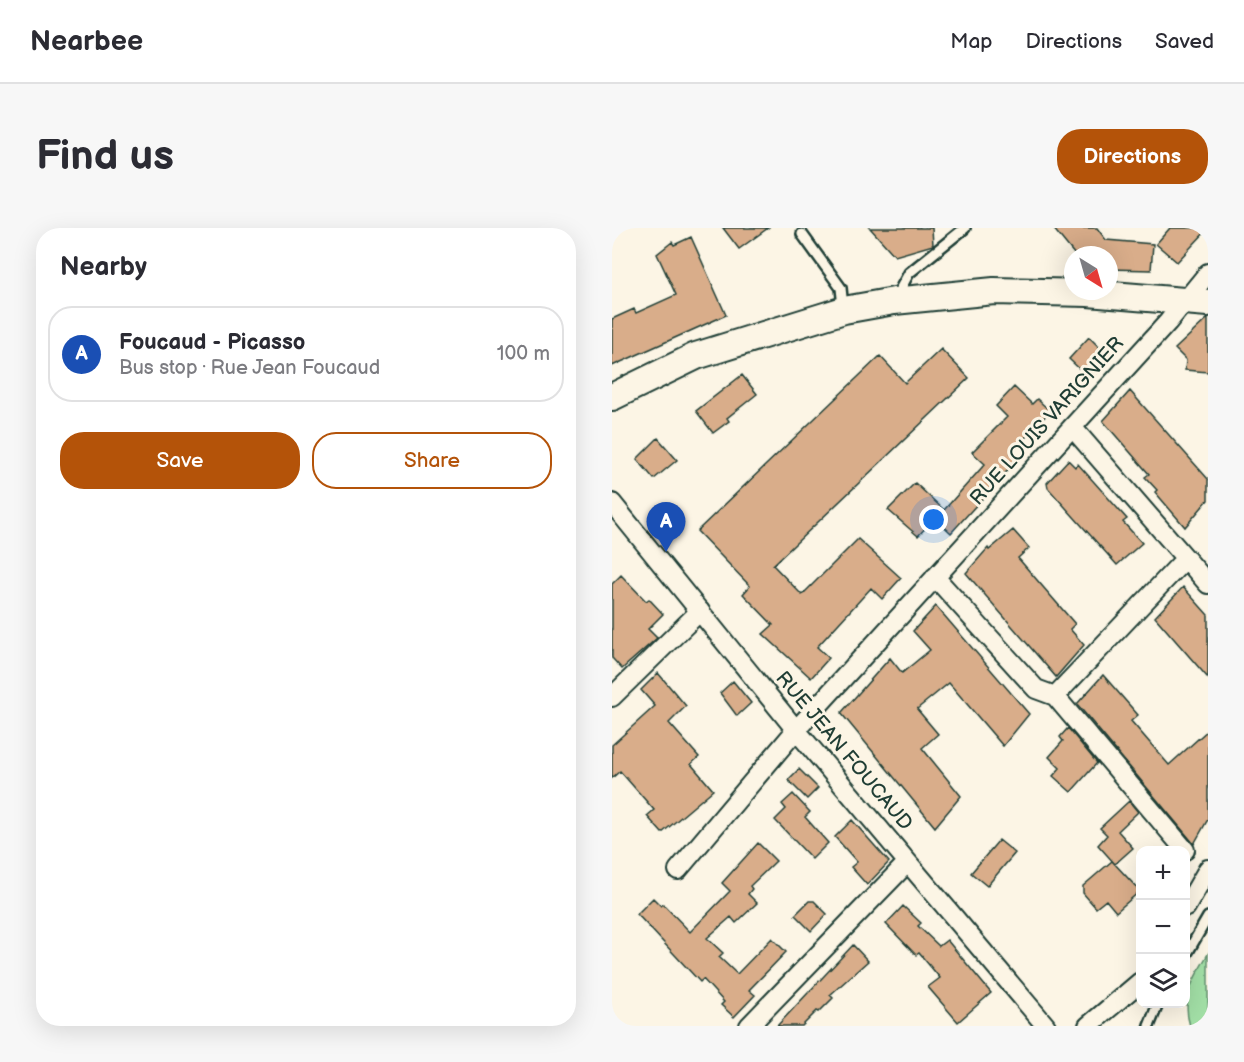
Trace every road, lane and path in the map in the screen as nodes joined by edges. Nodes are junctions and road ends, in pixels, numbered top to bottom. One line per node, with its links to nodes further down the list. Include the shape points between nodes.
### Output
1 (965, 228): 4 (lane, via 909,273)
2 (802, 234): 6 (lane, via 841,288)
3 (1208, 273): 5 (street, RUE LOUIS VARIGNIER)
4 (894, 301): 5 (main road, via 994,291); 6 (main road)
5 (1196, 301): 8 (street, RUE LOUIS VARIGNIER, via 1168,322)
6 (844, 310): 7 (main road, via 696,356)
7 (612, 397)
8 (1072, 427): 10 (street); 11 (street, RUE LOUIS VARIGNIER)
9 (612, 503): 13 (street, RUE JEAN FOUCAUD)
10 (1186, 558): 12 (street); 14 (street)
11 (935, 577): 14 (street, via 1036,689); 16 (street, RUE LOUIS VARIGNIER)
12 (1208, 584)
13 (700, 611): 15 (street); 16 (street, RUE JEAN FOUCAUD)
14 (1055, 696): 17 (street)
15 (612, 697)
16 (796, 730): 19 (street, RUE JEAN FOUCAUD); 20 (street, RUE LOUIS VARIGNIER)
17 (1181, 846)
18 (1190, 855): 21 (street)
19 (907, 863): 27 (street); 28 (street, RUE JEAN FOUCAUD)
20 (678, 870)
21 (1207, 870): 22 (street)
22 (1189, 900)
23 (1208, 917): 24 (lane)
24 (1186, 954)
25 (1136, 985): 29 (street)
26 (1156, 1008): 30 (lane)
27 (749, 1026)
28 (1046, 1026)
29 (1088, 1026)
30 (1149, 1026)

